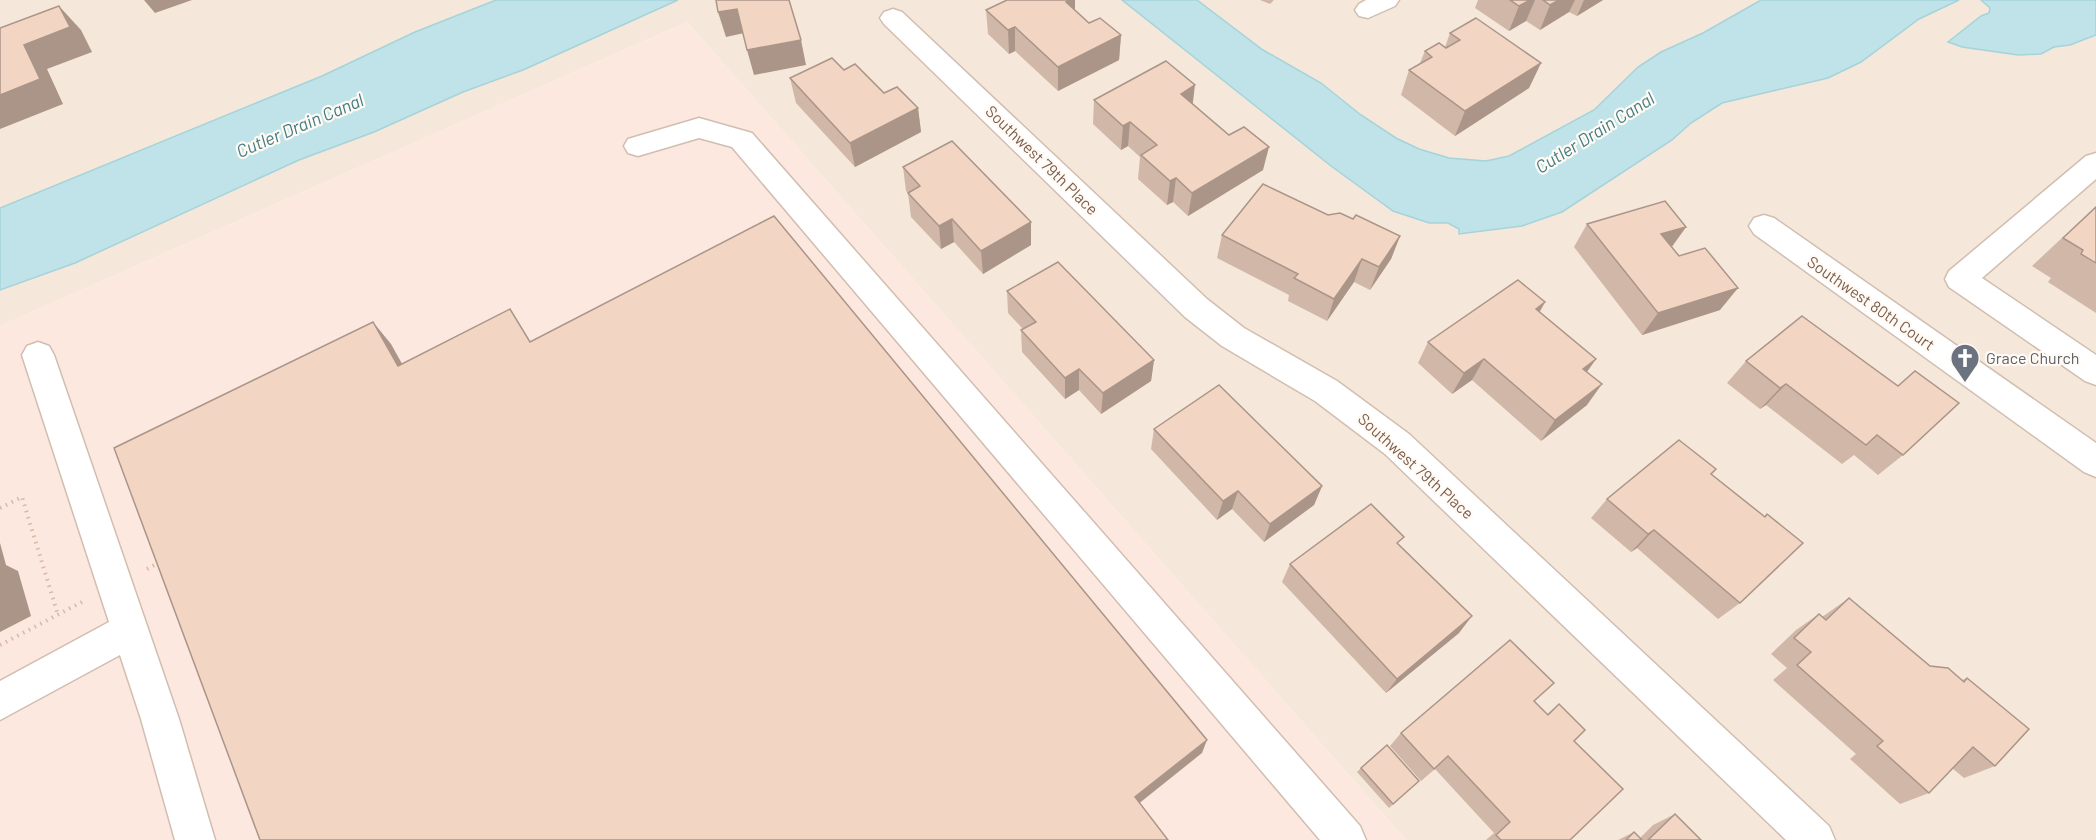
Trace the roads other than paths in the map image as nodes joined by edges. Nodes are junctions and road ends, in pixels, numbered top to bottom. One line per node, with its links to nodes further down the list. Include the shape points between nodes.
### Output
1 (894, 18): 12 (street, Southwest 79th Place, via 1196,308 1233,337 1326,391 1397,444)
2 (638, 146): 11 (street, via 699,128 742,140)
3 (2096, 163): 6 (street, via 1960,279)
4 (1764, 226): 7 (street, Southwest 80th Court)
5 (38, 355): 8 (street)
6 (2096, 372)
7 (2096, 462)
8 (130, 630): 9 (street); 10 (street)
9 (0, 701)
10 (195, 840)
11 (1346, 840)
12 (1815, 840)

